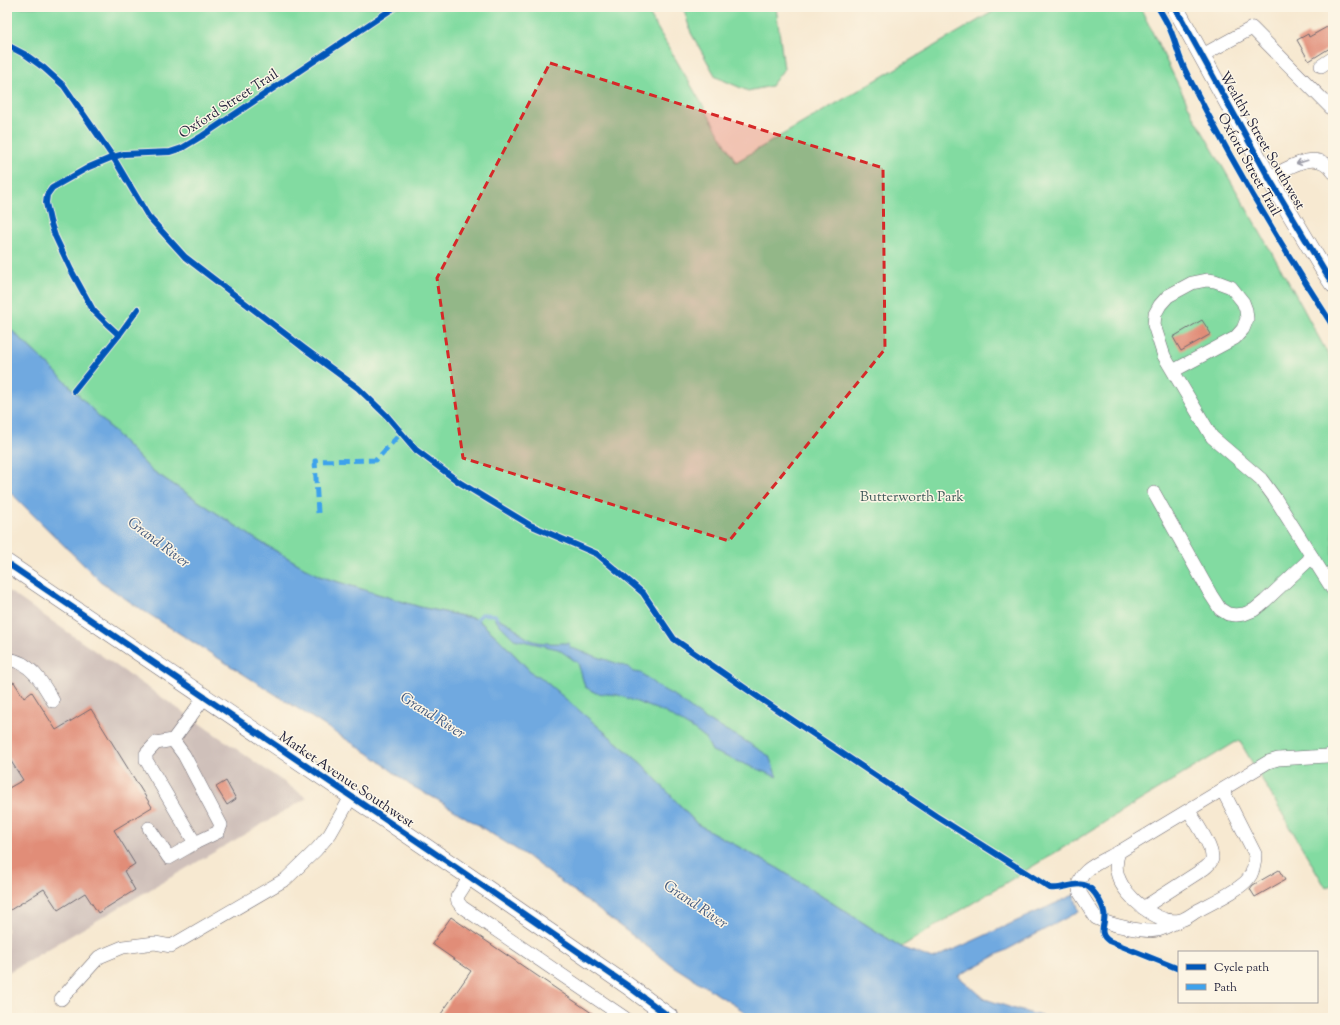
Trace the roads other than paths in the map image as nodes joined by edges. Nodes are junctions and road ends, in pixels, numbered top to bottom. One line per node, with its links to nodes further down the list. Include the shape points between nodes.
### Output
1 (1175, 7): 2 (main road, Wealthy Street Southwest)
2 (1201, 56): 5 (street, via 1252,28); 7 (main road, Wealthy Street Southwest)
3 (1333, 58): 4 (street)
4 (1321, 66)
5 (1331, 105)
6 (1333, 172): 7 (street, one-way to 7, via 1330,167 1317,160 1302,161)
7 (1270, 178): 8 (main road, Wealthy Street Southwest)
8 (1333, 284)
9 (1173, 371): 9 (street, via 1164,356 1154,325 1155,314 1160,305 1168,296 1192,283 1215,280 1231,287 1246,310 1247,319 1243,329 1235,338); 11 (street, via 1212,437 1261,479)
10 (1154, 493): 11 (street, via 1220,610 1228,614 1244,614 1260,605)
11 (1312, 557): 13 (street)
12 (7, 563): 15 (main road, Market Avenue Southwest)
13 (1333, 590)
14 (7, 659): 16 (street, via 20,662 29,668 42,681)
15 (204, 698): 17 (street); 20 (main road, Market Avenue Southwest)
16 (53, 701)
17 (173, 740): 23 (street, via 222,824 218,832); 23 (street, via 156,743 146,754 146,760)
18 (1333, 754): 19 (street, via 1278,759 1263,765)
19 (1223, 790): 21 (street); 27 (street, via 1254,854 1253,870 1250,878 1241,886)
20 (351, 797): 25 (main road, Market Avenue Southwest); 28 (street, via 330,834 286,879 171,946 155,943 123,947 100,957)
21 (1189, 811): 24 (street); 26 (street, via 1210,847 1211,862)
22 (149, 828): 23 (street, via 169,858)
23 (195, 843)
24 (1118, 852): 26 (street, via 1116,868 1120,882); 27 (street, via 1088,870 1079,880 1078,889 1096,918 1126,928 1147,930 1158,930)
25 (470, 877): 29 (street, via 457,897 462,907); 30 (main road, Market Avenue Southwest)
26 (1144, 908): 27 (street, via 1168,920)
27 (1181, 920)
28 (61, 999)
29 (625, 1018)
30 (671, 1018)

